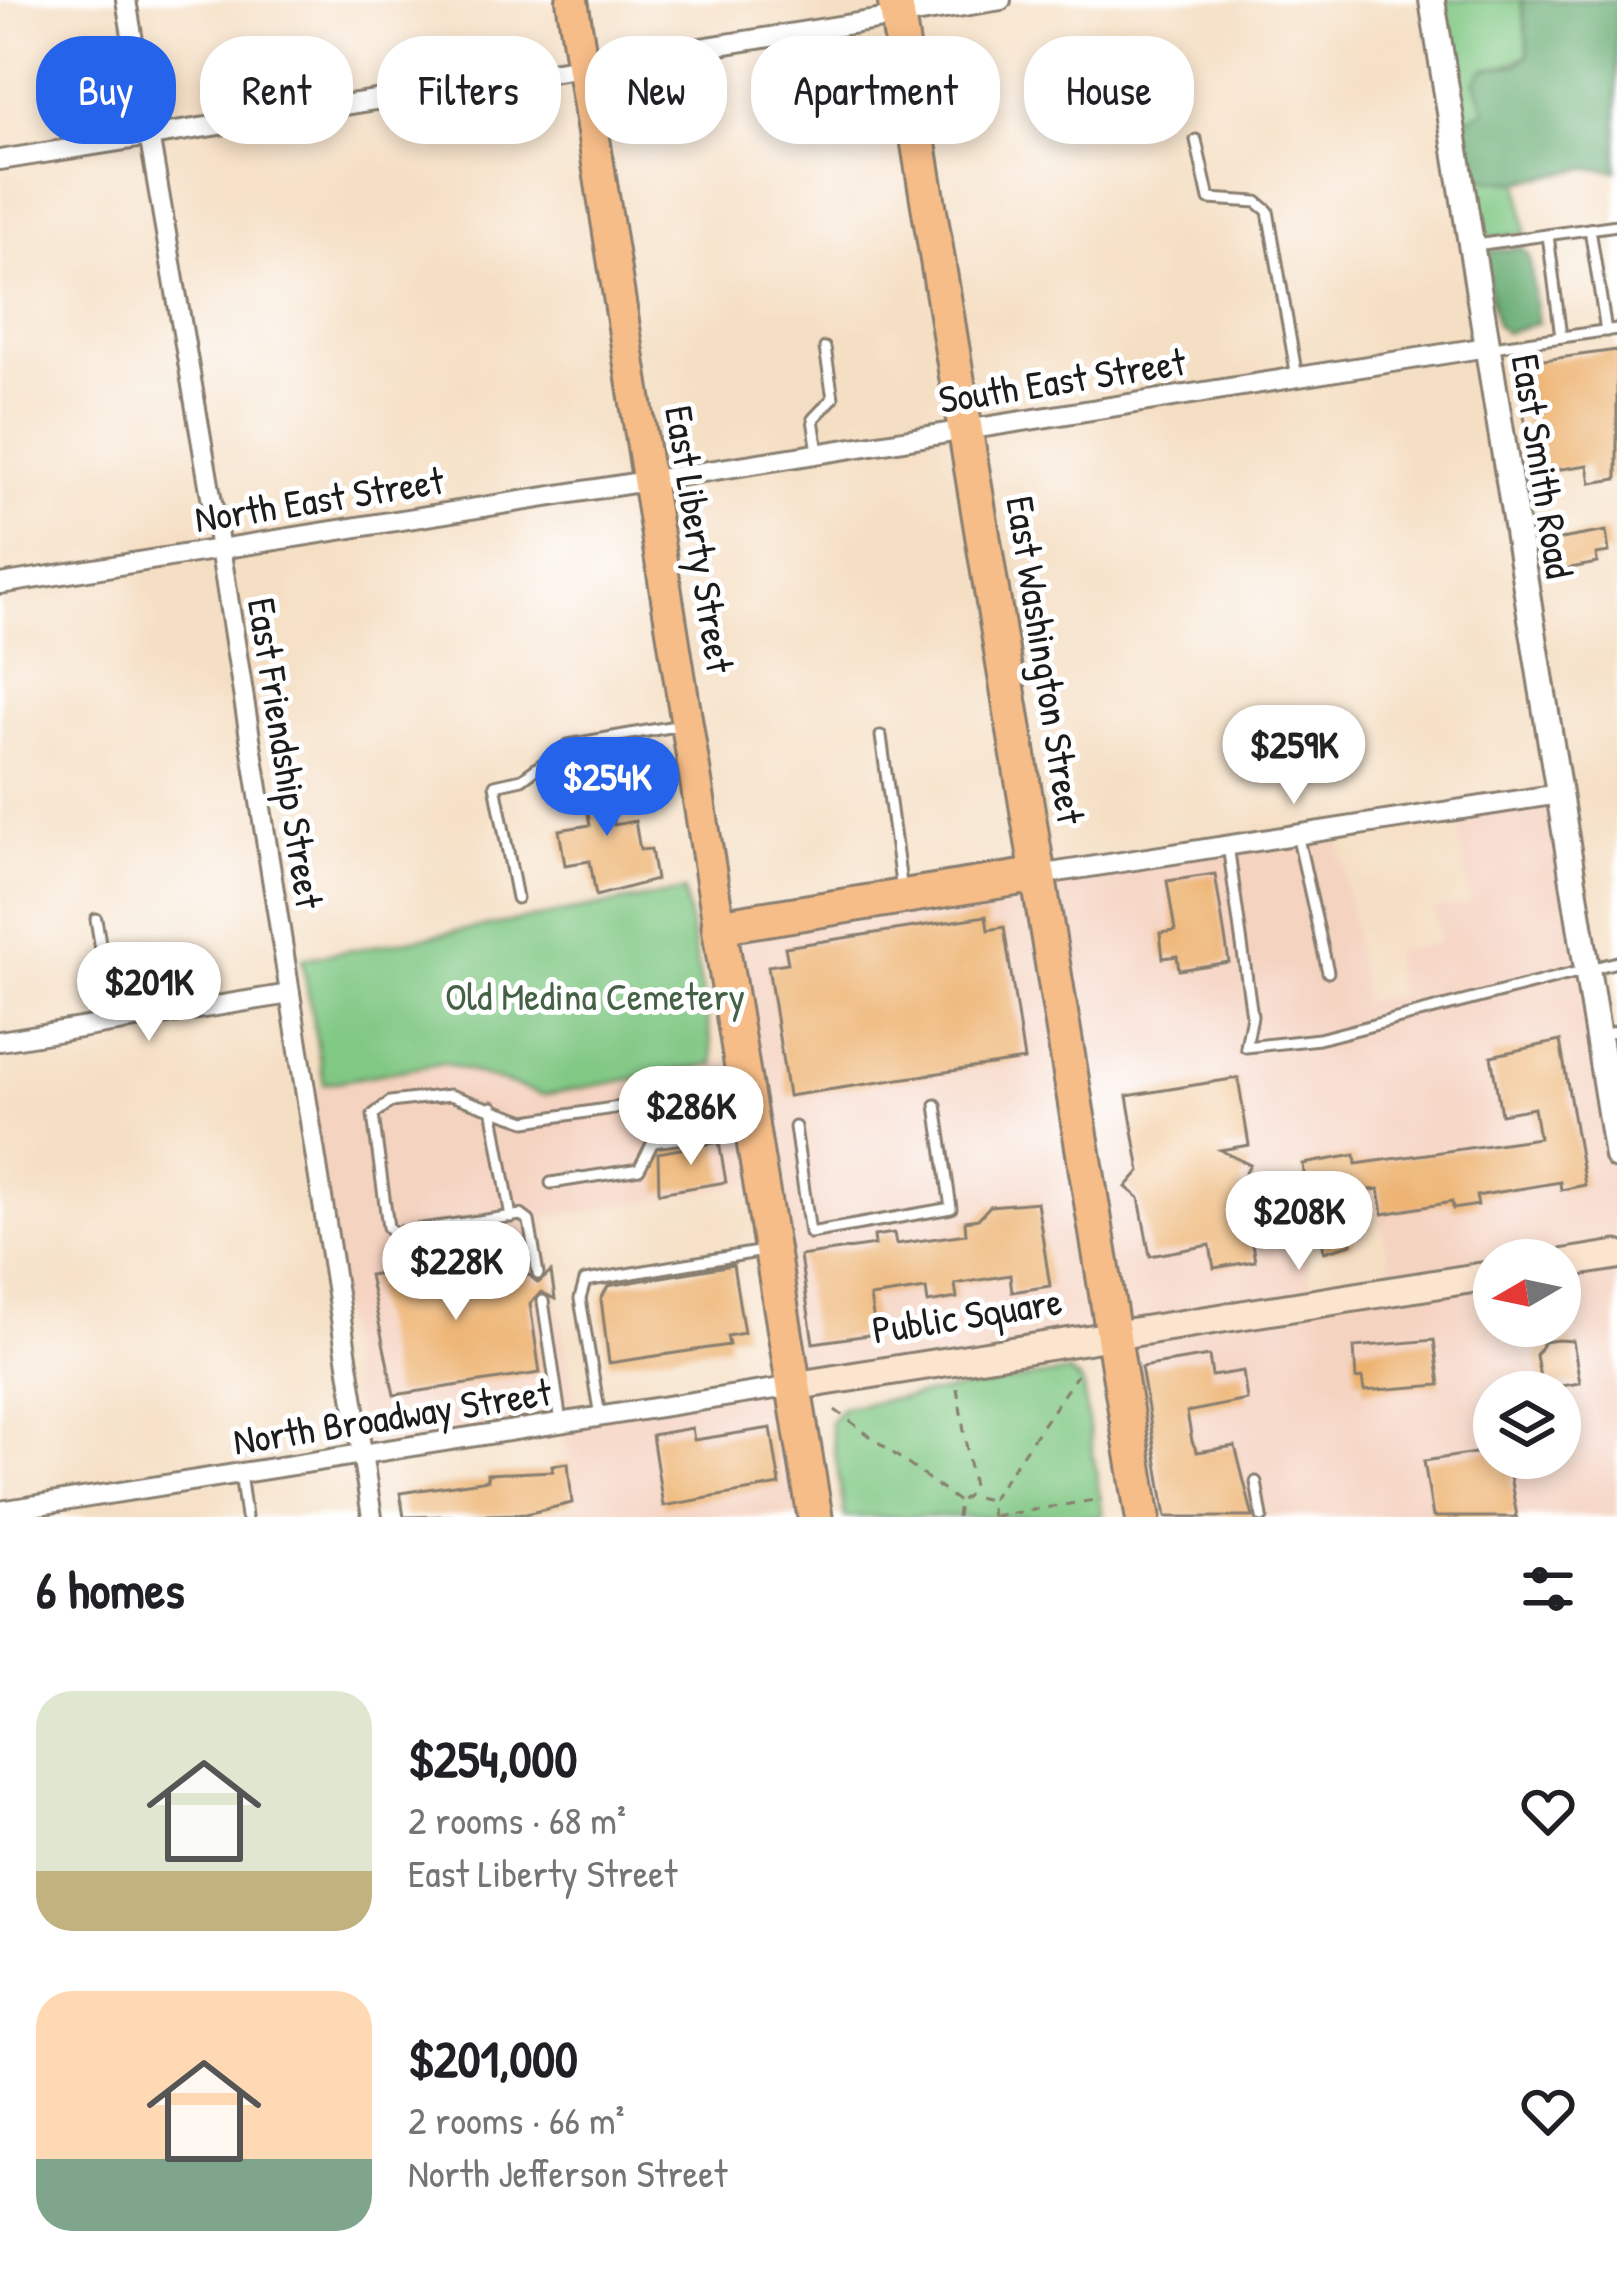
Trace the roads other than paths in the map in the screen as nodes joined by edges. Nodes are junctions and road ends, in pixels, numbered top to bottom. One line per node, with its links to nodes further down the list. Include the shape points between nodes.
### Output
1 (126, 0): 6 (street, East Friendship Street)
2 (572, 0): 7 (main road, East Liberty Street)
3 (1001, 0): 5 (street)
4 (1432, 0): 16 (street, East Smith Road)
5 (897, 8): 7 (street); 22 (highway, East Washington Street)
6 (132, 36)
7 (583, 68): 8 (street); 24 (main road, East Liberty Street)
8 (176, 133)
9 (1196, 140): 21 (lane, via 1209,199 1257,202 1268,211)
10 (104, 144): 12 (street)
11 (150, 144): 25 (street, East Friendship Street)
12 (0, 160)
13 (1617, 225): 14 (lane)
14 (1590, 229): 15 (lane); 17 (lane)
15 (1548, 235): 16 (lane); 18 (lane)
16 (1471, 245): 19 (street, East Smith Road)
17 (1611, 330): 18 (lane)
18 (1561, 337): 19 (lane)
19 (1487, 347): 21 (street, South East Street); 29 (street, East Smith Road)
20 (825, 348): 23 (lane, via 833,398 813,419)
21 (1297, 377): 22 (street, South East Street)
22 (965, 428): 23 (street, South East Street); 32 (highway, East Washington Street)
23 (818, 452): 24 (street, South East Street)
24 (648, 479): 25 (street, North East Street); 27 (main road, East Liberty Street)
25 (219, 548): 26 (street, North East Street); 40 (street, East Friendship Street)
26 (0, 584)
27 (687, 724): 34 (lane, via 568,745 522,779 495,785); 36 (main road, East Liberty Street)
28 (881, 736): 33 (lane)
29 (1559, 794): 30 (street); 38 (street, East Smith Road)
30 (1298, 834): 31 (street); 39 (lane)
31 (1228, 845): 32 (street); 38 (lane, via 1252,1016 1246,1047 1318,1039)
32 (1038, 874): 33 (highway); 58 (highway, East Washington Street)
33 (903, 896): 36 (highway)
34 (517, 898)
35 (96, 919): 41 (lane)
36 (719, 926): 44 (highway, East Liberty Street)
37 (1617, 962): 38 (lane)
38 (1588, 969): 42 (street, East Smith Road)
39 (1328, 972)
40 (290, 994): 41 (street); 62 (street, East Friendship Street)
41 (113, 1023): 43 (street)
42 (1607, 1034): 49 (street, East Smith Road)
43 (0, 1041)
44 (744, 1088): 46 (lane, via 526,1121); 48 (highway, East Liberty Street)
45 (936, 1105): 47 (lane, via 951,1208 810,1232)
46 (492, 1107): 51 (lane); 51 (lane, via 433,1094 390,1102 373,1115 388,1227 402,1236)
47 (795, 1127)
48 (751, 1129): 50 (lane, via 653,1142 638,1169); 52 (highway, East Liberty Street)
49 (1617, 1156)
50 (551, 1184)
51 (511, 1217): 55 (lane, via 529,1221)
52 (770, 1250): 59 (highway, East Liberty Street); 60 (lane, via 585,1281 580,1299)
53 (1617, 1256): 54 (main road)
54 (1581, 1261)
55 (538, 1274)
56 (1473, 1278): 58 (main road)
57 (543, 1301): 61 (lane)
58 (1113, 1334): 59 (main road, Public Square); 70 (highway, Public Square)
59 (794, 1386): 60 (street, North Broadway Street); 69 (highway, East Liberty Street)
60 (600, 1416): 61 (street, North Broadway Street)
61 (561, 1422): 62 (street, North Broadway Street)
62 (362, 1453): 63 (street, North Broadway Street); 68 (street, East Friendship Street)
63 (240, 1473): 65 (street, North Broadway Street); 67 (lane)
64 (1256, 1482): 71 (lane)
65 (58, 1509): 66 (street, North Broadway Street)
66 (0, 1511)
67 (246, 1517)
68 (372, 1517)
69 (815, 1517)
70 (1143, 1517)
71 (1262, 1517)

